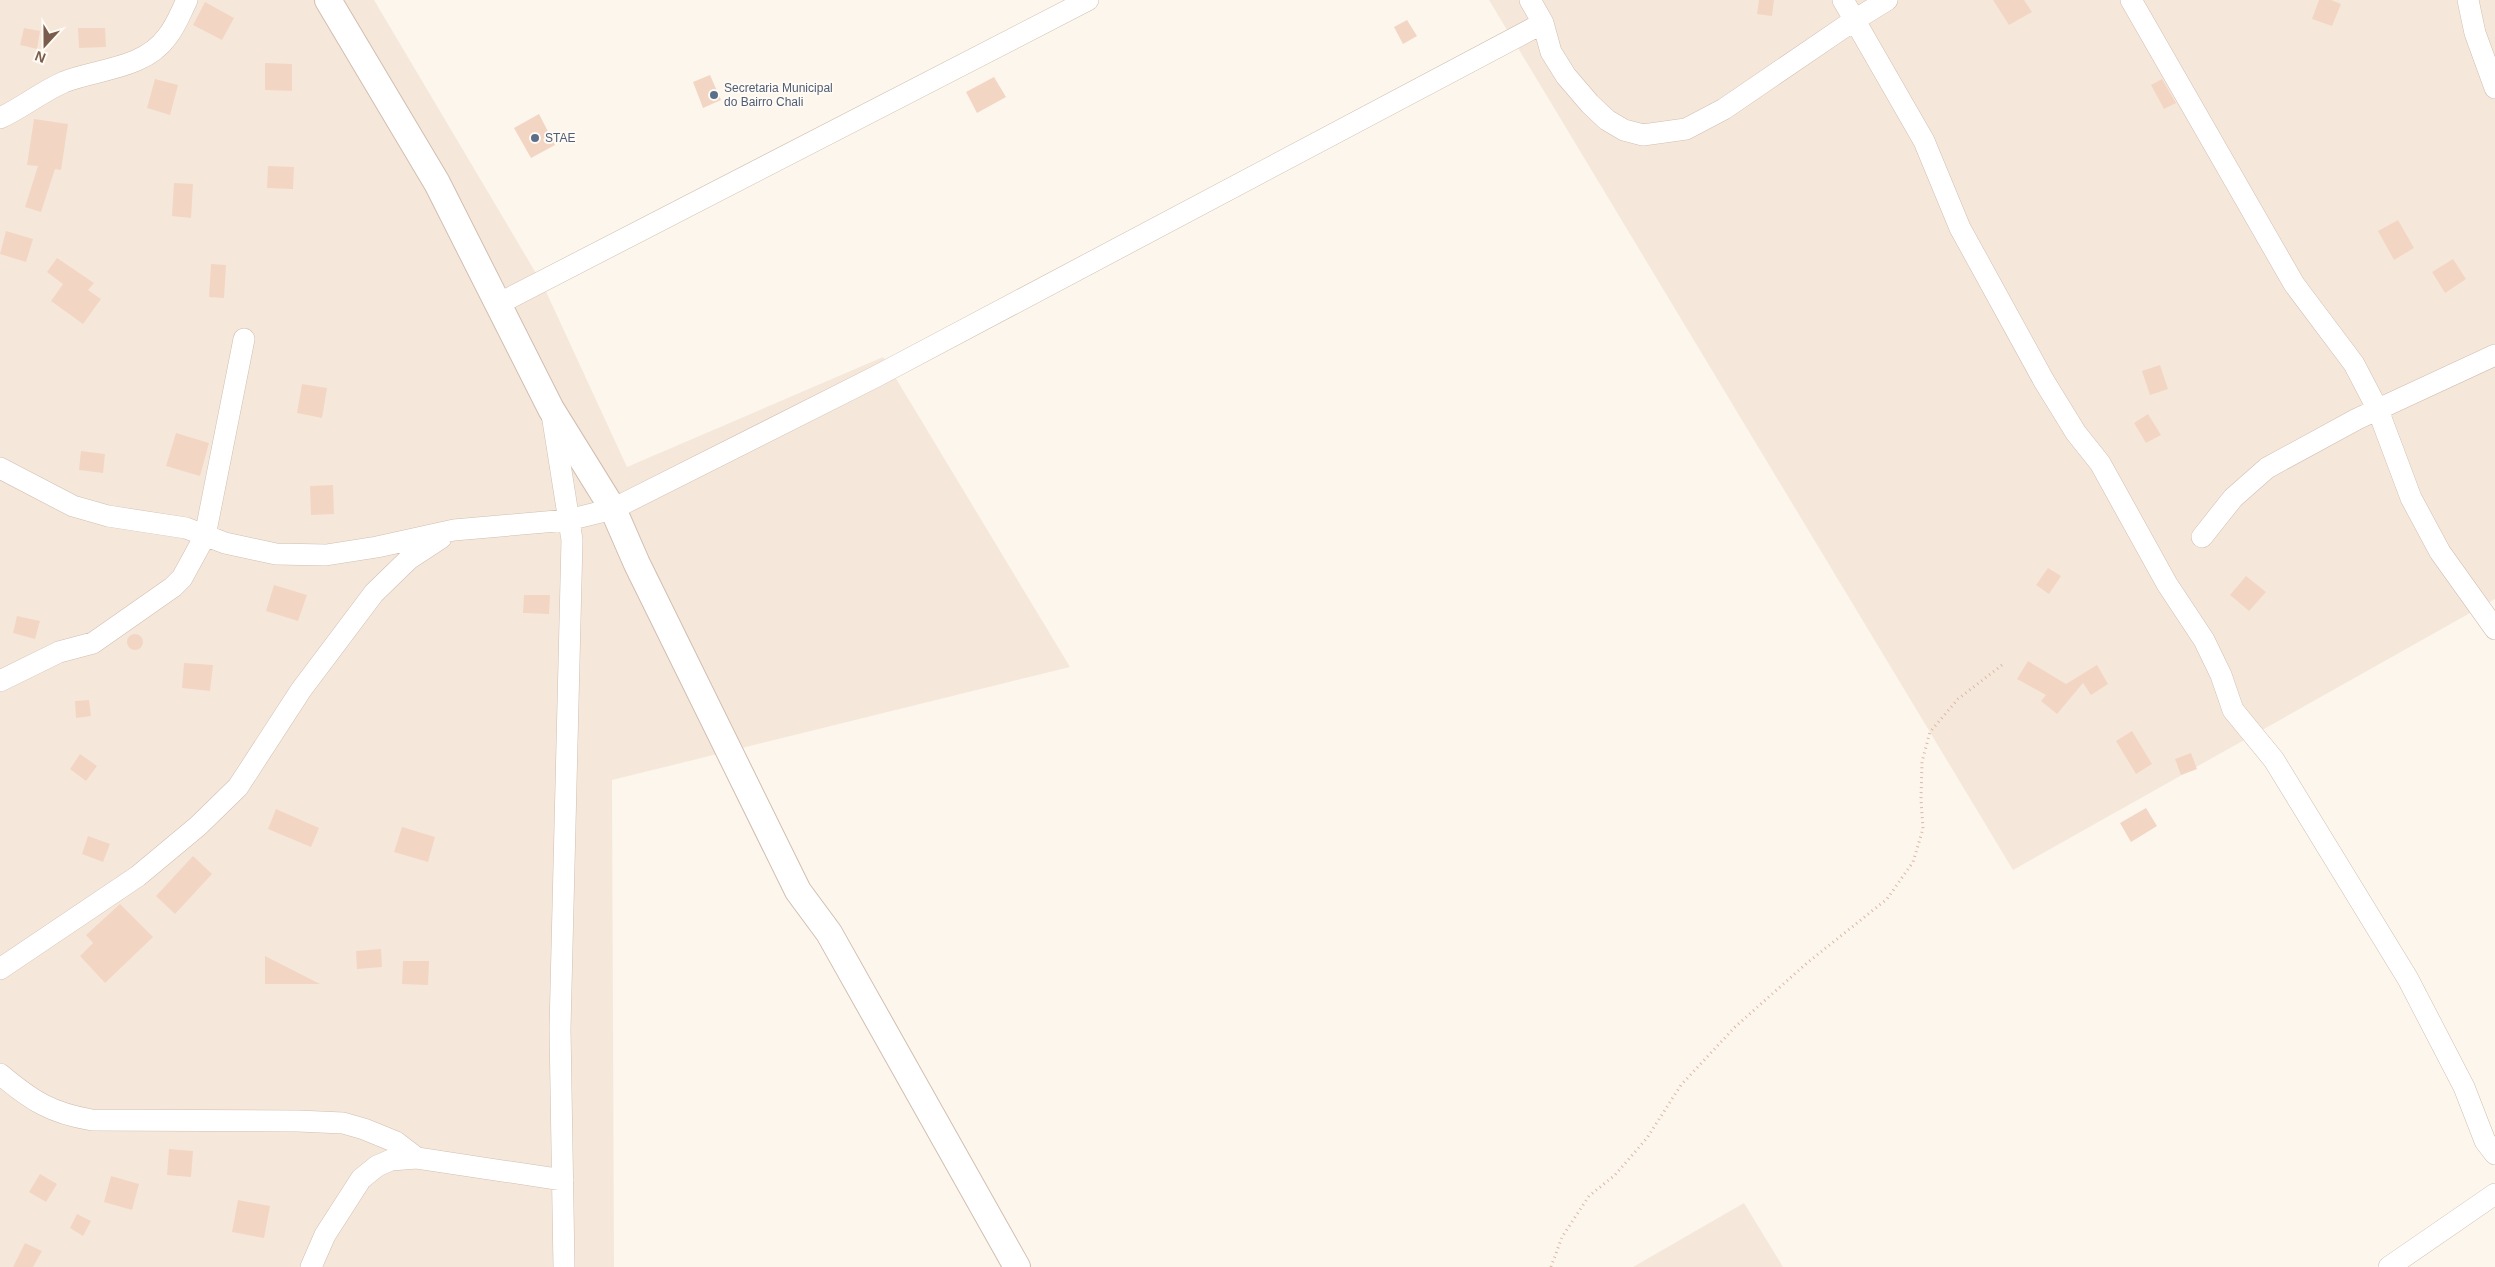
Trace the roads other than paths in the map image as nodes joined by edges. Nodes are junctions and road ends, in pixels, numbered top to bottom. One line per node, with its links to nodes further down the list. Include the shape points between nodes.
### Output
1 (187, 0): 12 (street, via 160,46 114,68 63,83)
2 (328, 0): 13 (street, via 437,183)
3 (1088, 0): 13 (street)
4 (1530, 0): 10 (street)
5 (1843, 0): 9 (street)
6 (1887, 0): 9 (street)
7 (2131, 0): 17 (street, via 2289,276 2354,364)
8 (2468, 0): 11 (street, via 2475,33)
9 (1853, 21): 10 (street, via 1724,109 1686,129 1643,135 1624,130 1590,104 1551,52); 28 (street, via 1924,140 1960,228 2044,381 2076,433 2100,463 2166,584 2204,640 2233,710 2274,760 2408,979 2464,1087 2485,1141)
10 (1543, 23): 19 (street, via 875,377)
11 (2495, 88)
12 (0, 118)
13 (498, 304): 16 (street)
14 (244, 339): 22 (street)
15 (2495, 355): 17 (street)
16 (551, 408): 19 (street); 20 (street)
17 (2378, 410): 23 (street, via 2311,442 2268,468 2233,498); 24 (street, via 2411,498 2440,552)
18 (0, 468): 22 (street, via 72,506 108,516 186,528)
19 (613, 509): 20 (street); 34 (street, via 798,891 829,933)
20 (568, 520): 21 (street); 30 (street, via 572,540 560,1029)
21 (454, 530): 22 (street, via 326,555 276,554); 26 (street, via 409,559 374,593 301,690 238,787 198,826 138,876)
22 (205, 536): 25 (street, via 182,578 173,587 93,643 59,652)
23 (2202, 537)
24 (2495, 629)
25 (0, 681)
26 (0, 969)
27 (0, 1074): 29 (street, via 51,1111 71,1116 92,1120 343,1123 396,1142)
28 (2495, 1154)
29 (417, 1158): 30 (street); 32 (street, via 391,1160 361,1179 325,1235)
30 (563, 1180): 33 (street)
31 (2495, 1194): 35 (street)
32 (311, 1267)
33 (564, 1267)
34 (1017, 1267)
35 (2389, 1267)

